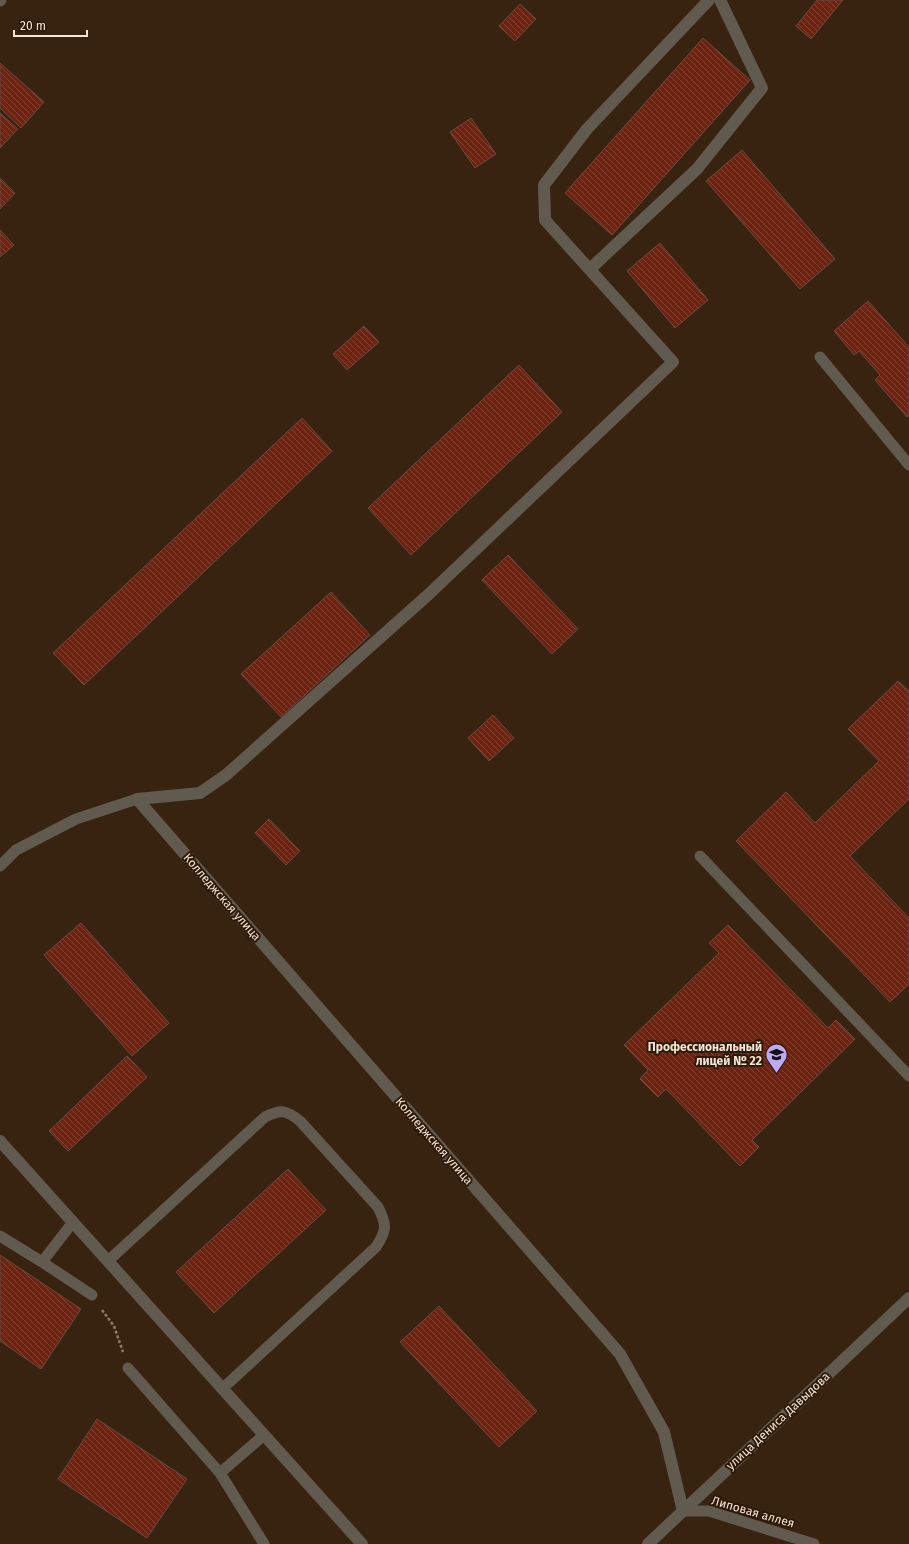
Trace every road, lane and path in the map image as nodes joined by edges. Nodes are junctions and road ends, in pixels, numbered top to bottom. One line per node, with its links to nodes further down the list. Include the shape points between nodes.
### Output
1 (709, 0): 3 (street, via 587,130 544,185 545,220)
2 (720, 0): 3 (street, via 762,88 697,169)
3 (590, 269): 6 (street, via 673,362 429,594 226,775 200,793)
4 (820, 357): 5 (lane)
5 (909, 465)
6 (137, 799): 8 (lane, via 76,819 16,850); 21 (street, Колледжская улица, via 620,1354 664,1432)
7 (700, 856): 9 (lane)
8 (0, 866)
9 (909, 1076)
10 (0, 1141): 11 (street)
11 (73, 1222): 13 (lane); 14 (street)
12 (0, 1236): 13 (lane)
13 (42, 1262): 15 (lane)
14 (108, 1262): 18 (street); 18 (lane, via 265,1117 276,1112 290,1113 300,1122 378,1207 384,1219 384,1235 376,1247)
15 (92, 1295): 17 (path, via 114,1326)
16 (909, 1298): 21 (street, улица Дениса Давыдова)
17 (128, 1368): 20 (lane)
18 (222, 1389): 19 (street)
19 (264, 1435): 20 (lane); 23 (street)
20 (220, 1473): 22 (lane)
21 (683, 1511): 24 (street, улица Дениса Давыдова); 25 (lane, Липовая аллея, via 709,1511)
22 (264, 1544)
23 (362, 1544)
24 (648, 1544)
25 (814, 1544)

